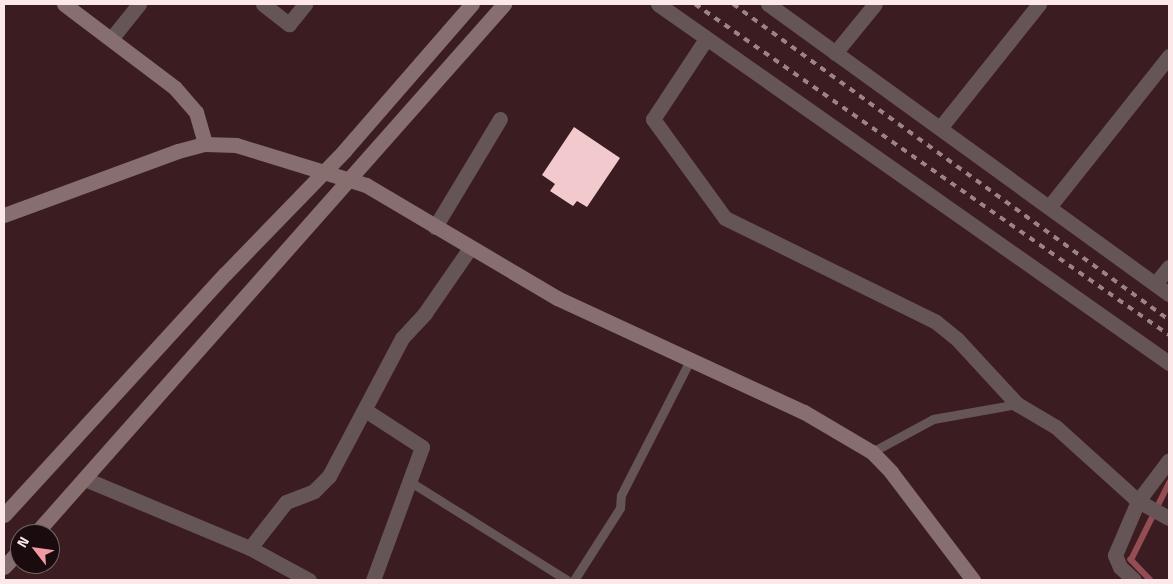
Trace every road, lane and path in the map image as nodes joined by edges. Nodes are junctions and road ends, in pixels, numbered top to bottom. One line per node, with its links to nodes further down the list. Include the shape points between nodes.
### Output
1 (64, 4): 11 (street)
2 (139, 4): 11 (street)
3 (263, 4): 4 (street, via 289,24)
4 (305, 4)
5 (472, 4): 18 (street)
6 (504, 4): 19 (street)
7 (658, 4): 12 (street)
8 (768, 4): 13 (street)
9 (875, 4): 13 (street)
10 (1039, 4): 16 (street)
11 (110, 39): 17 (street, via 180,94 196,112)
12 (706, 39): 28 (street); 29 (street, via 653,119 725,218 936,322 957,339)
13 (835, 53): 16 (street)
14 (1169, 56): 20 (street)
15 (500, 119): 22 (street)
16 (940, 128): 20 (street)
17 (205, 144): 18 (street, via 236,145); 21 (street)
18 (324, 172): 19 (street); 36 (street, via 200,301)
19 (346, 179): 22 (street, via 366,185); 33 (street)
20 (1049, 207): 25 (street)
21 (4, 215)
22 (435, 227): 23 (street)
23 (470, 248): 27 (street, via 557,298); 30 (street, via 425,313 402,338 378,379)
24 (1169, 267): 25 (street)
25 (1155, 284): 26 (street)
26 (1169, 294)
27 (690, 360): 31 (street, via 804,412); 43 (lane, via 621,495 620,508)
28 (1169, 363)
29 (1017, 404): 31 (lane, via 934,419); 35 (street, via 1056,427)
30 (365, 410): 34 (street, via 422,447); 39 (street, via 329,476 314,490 286,502)
31 (872, 452): 44 (street, via 891,472)
32 (1169, 460): 35 (street)
33 (85, 479): 38 (street); 39 (street)
34 (409, 481): 41 (street); 42 (lane)
35 (1138, 501): 37 (street); 45 (street, via 1115,555 1120,567)
36 (4, 515)
37 (1169, 518)
38 (44, 524)
39 (250, 548): 40 (street)
40 (308, 580)
41 (374, 580)
42 (567, 580)
43 (574, 580)
44 (973, 580)
45 (1134, 580)

